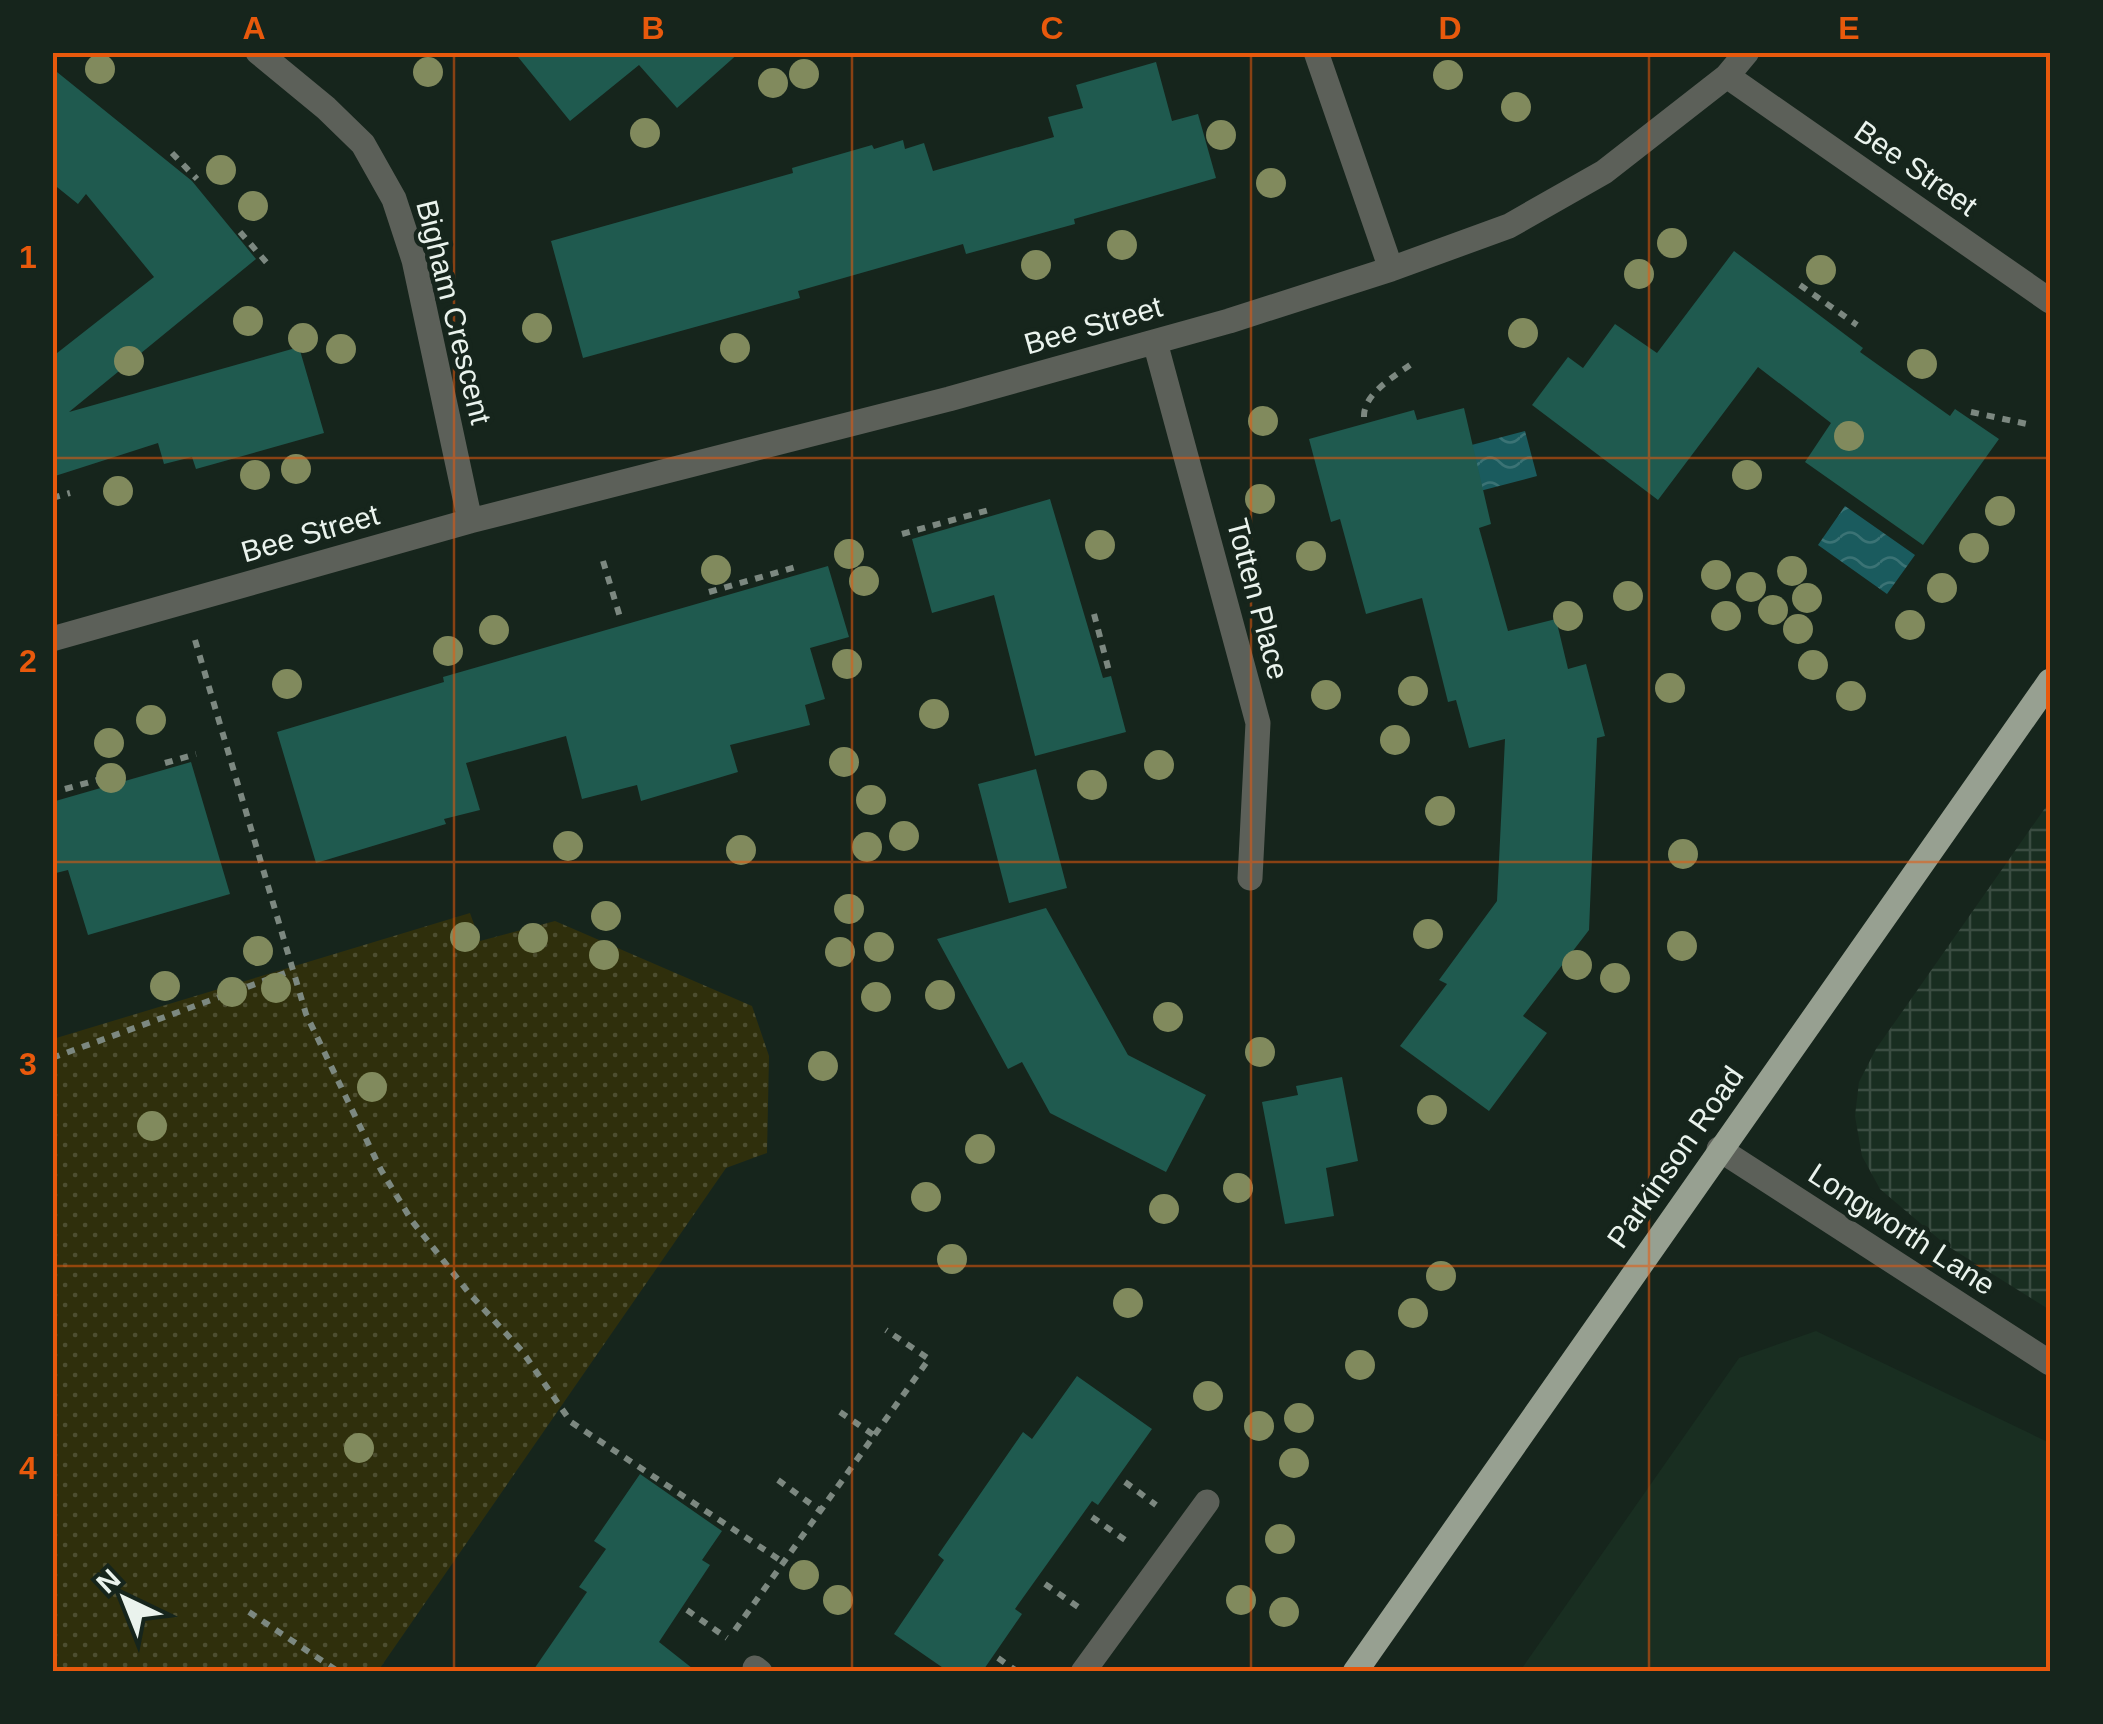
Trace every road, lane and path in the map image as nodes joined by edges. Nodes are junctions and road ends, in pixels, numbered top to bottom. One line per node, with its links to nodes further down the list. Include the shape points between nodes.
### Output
1 (258, 52): 21 (street, Bigham Crescent, via 364,144 394,199 414,260)
2 (1316, 52): 9 (street)
3 (1746, 52): 4 (street)
4 (1727, 76): 9 (street, Bee Street, via 1560,198 1509,226); 11 (street, Bee Street)
5 (172, 154): 6 (path)
6 (196, 179)
7 (240, 232): 8 (path)
8 (267, 262)
9 (1391, 269): 13 (street, Bee Street)
10 (1800, 285): 12 (path)
11 (2050, 302)
12 (1856, 325)
13 (1155, 342): 21 (street, Bee Street); 36 (street, Totten Place, via 1258,723)
14 (1414, 362): 16 (path, via 1371,398)
15 (1971, 412): 17 (path)
16 (1364, 417)
17 (2028, 424)
18 (70, 493): 19 (path)
19 (52, 498)
20 (989, 510): 22 (path)
21 (470, 522): 26 (street, Bee Street)
22 (902, 534)
23 (603, 561): 28 (path)
24 (796, 568): 25 (path)
25 (709, 592)
26 (184, 602): 29 (street, Bee Street); 37 (path)
27 (1094, 614): 30 (path)
28 (620, 617)
29 (52, 638)
30 (1110, 671)
31 (2050, 682): 39 (main road, Parkinson Road)
32 (196, 754): 33 (path)
33 (165, 763)
34 (101, 779): 35 (path)
35 (65, 789)
36 (1250, 878)
37 (291, 971): 38 (path); 47 (path, via 381,1170 412,1221 522,1351 571,1422)
38 (52, 1058)
39 (1720, 1149): 41 (street, Longworth Lane); 56 (main road, Parkinson Road)
40 (886, 1330): 43 (path, via 929,1359)
41 (2050, 1363)
42 (840, 1412): 43 (path)
43 (875, 1436): 46 (path)
44 (778, 1480): 46 (path)
45 (1207, 1502): 55 (street)
46 (822, 1512): 47 (path)
47 (783, 1562): 50 (path)
48 (687, 1610): 50 (path)
49 (249, 1612): 53 (path)
50 (729, 1639): 51 (path)
51 (721, 1650)
52 (998, 1658): 54 (path)
53 (339, 1672)
54 (1018, 1672)
55 (1083, 1672)
56 (1354, 1672)

